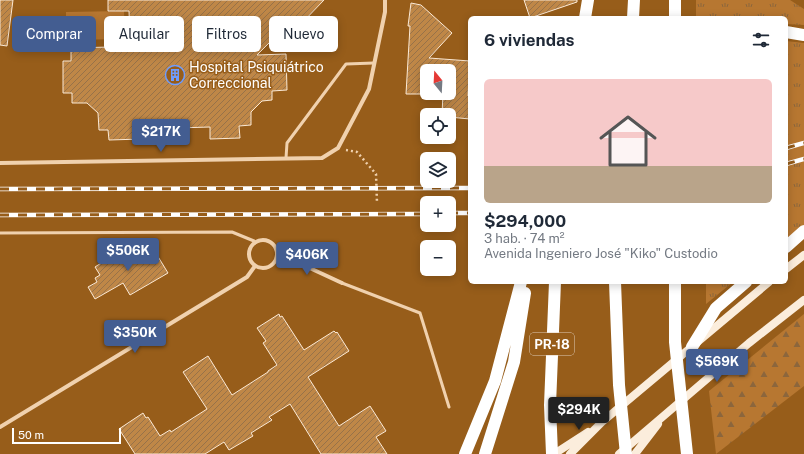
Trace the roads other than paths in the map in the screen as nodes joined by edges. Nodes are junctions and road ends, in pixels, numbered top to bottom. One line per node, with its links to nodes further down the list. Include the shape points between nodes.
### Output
1 (385, 0): 10 (street, via 385,12)
2 (588, 0): 5 (highway)
3 (634, 0): 6 (highway)
4 (675, 0): 7 (highway)
5 (585, 16)
6 (633, 16)
7 (675, 16)
8 (788, 32): 9 (highway)
9 (804, 34)
10 (374, 63): 11 (lane, via 346,64 287,143); 11 (street, via 369,89 338,148 322,158)
11 (286, 158): 12 (street)
12 (0, 163)
13 (804, 231): 16 (highway)
14 (0, 233): 15 (lane, via 232,232)
15 (255, 243): 18 (street, via 269,241 277,249); 19 (street, via 249,254)
16 (788, 245)
17 (804, 255): 20 (main road)
18 (277, 256): 19 (street, via 269,268); 21 (street, via 286,257)
19 (255, 266): 34 (street, via 247,277)
20 (788, 267)
21 (342, 283): 31 (lane, via 420,313)
22 (520, 284): 35 (highway, via 495,381)
23 (527, 284): 36 (highway, via 514,362)
24 (555, 284): 37 (highway, PR-18, via 550,406)
25 (615, 284): 40 (highway, via 619,385)
26 (675, 284): 42 (highway, via 675,342)
27 (744, 284): 30 (highway, via 716,308)
28 (767, 284): 30 (main road)
29 (804, 300): 32 (main road)
30 (692, 347): 33 (main road)
31 (449, 407)
32 (667, 412): 39 (main road); 41 (main road)
33 (602, 422): 37 (main road); 38 (main road)
34 (0, 427)
35 (465, 454)
36 (485, 454)
37 (553, 454)
38 (570, 454)
39 (619, 454)
40 (626, 454)
41 (635, 454)
42 (687, 454)

